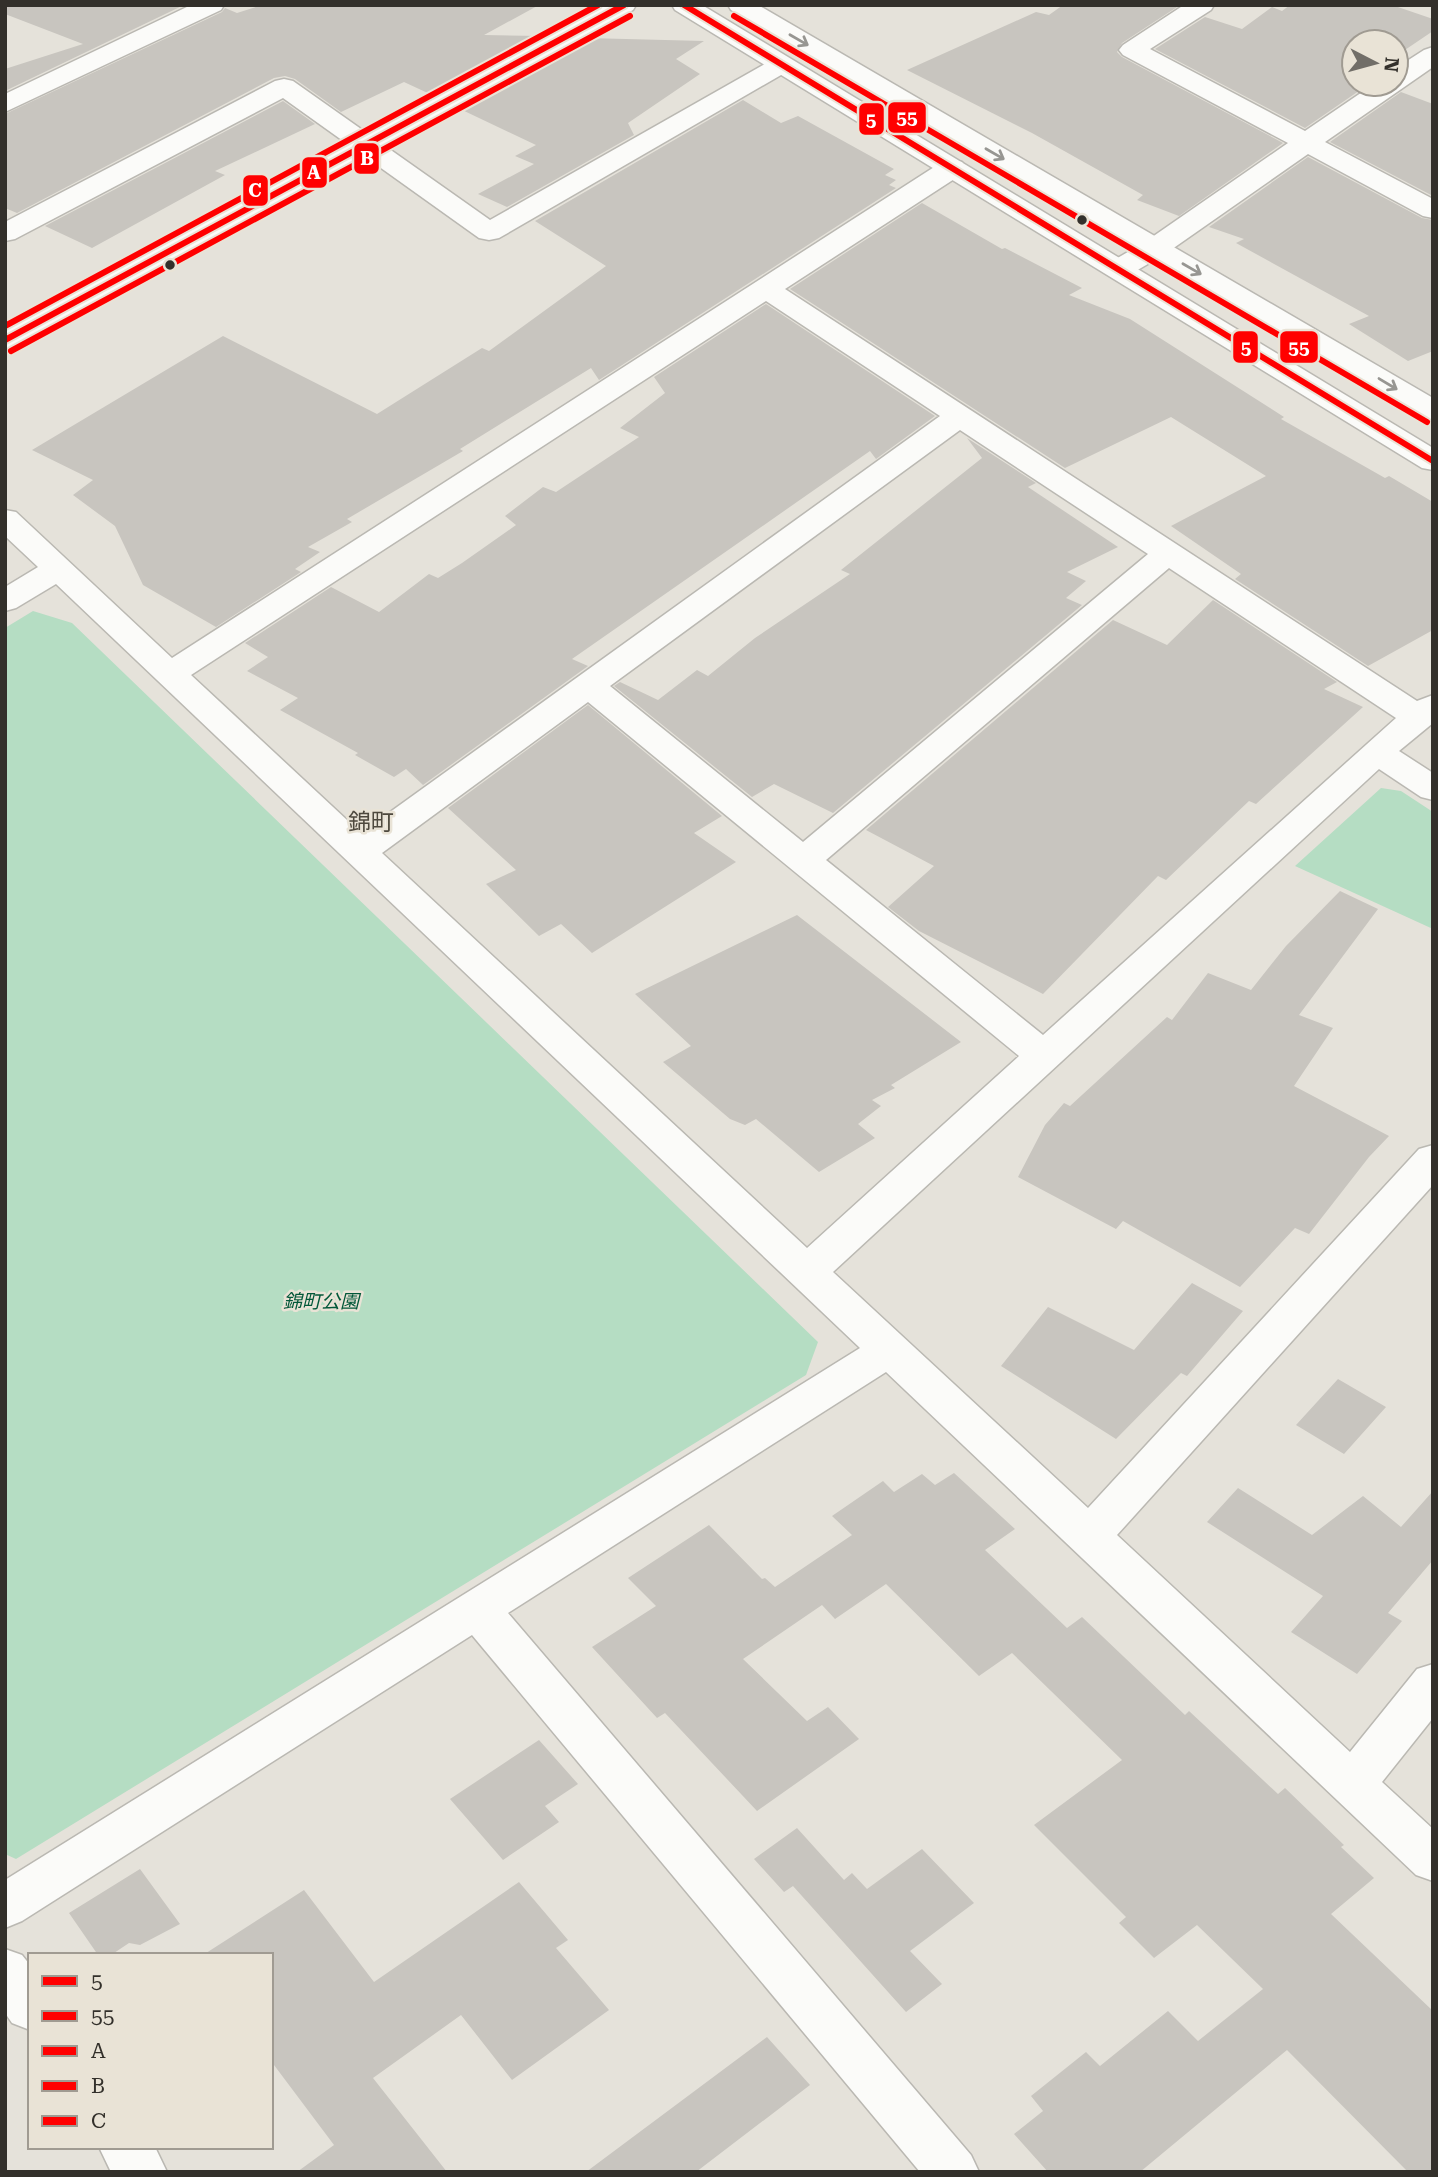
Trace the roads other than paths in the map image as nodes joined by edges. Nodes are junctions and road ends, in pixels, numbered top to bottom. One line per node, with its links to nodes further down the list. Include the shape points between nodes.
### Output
1 (212, 5): 10 (street)
2 (624, 5): 12 (street)
3 (684, 5): 7 (street)
4 (740, 5): 16 (street, one-way to 16)
5 (1202, 5): 11 (street, via 1132,50)
6 (1433, 55): 8 (street)
7 (779, 65): 12 (street, via 489,232); 13 (street)
8 (1410, 71)
9 (1371, 98): 11 (street)
10 (5, 104)
11 (1307, 143): 14 (street); 16 (street)
12 (366, 145): 15 (street, via 284,87); 19 (street)
13 (952, 168): 17 (street); 18 (street)
14 (1433, 211)
15 (5, 233)
16 (1155, 248): 17 (street); 20 (street, one-way to 20)
17 (1118, 269): 22 (street)
18 (765, 288): 21 (street); 27 (street)
19 (5, 340)
20 (1433, 411)
21 (960, 416): 24 (street); 28 (street)
22 (1433, 461)
23 (5, 519): 25 (street)
24 (1168, 552): 29 (street); 33 (street)
25 (58, 569): 26 (street); 27 (street)
26 (5, 601)
27 (170, 674): 32 (street)
28 (588, 685): 32 (street); 33 (street)
29 (1426, 712): 30 (street)
30 (1377, 752): 31 (street); 34 (street)
31 (1433, 789)
32 (359, 852): 36 (street)
33 (803, 861): 34 (street)
34 (1045, 1057): 36 (street)
35 (1433, 1159): 38 (street)
36 (807, 1272): 37 (street)
37 (889, 1350): 38 (street); 39 (street)
38 (1089, 1536): 41 (street)
39 (477, 1609): 43 (street); 48 (street)
40 (1433, 1683): 41 (street)
41 (1352, 1784): 42 (street)
42 (1433, 1860)
43 (5, 1906)
44 (5, 1970): 45 (street)
45 (28, 2004)
46 (126, 2149): 47 (street)
47 (141, 2172)
48 (953, 2172)

